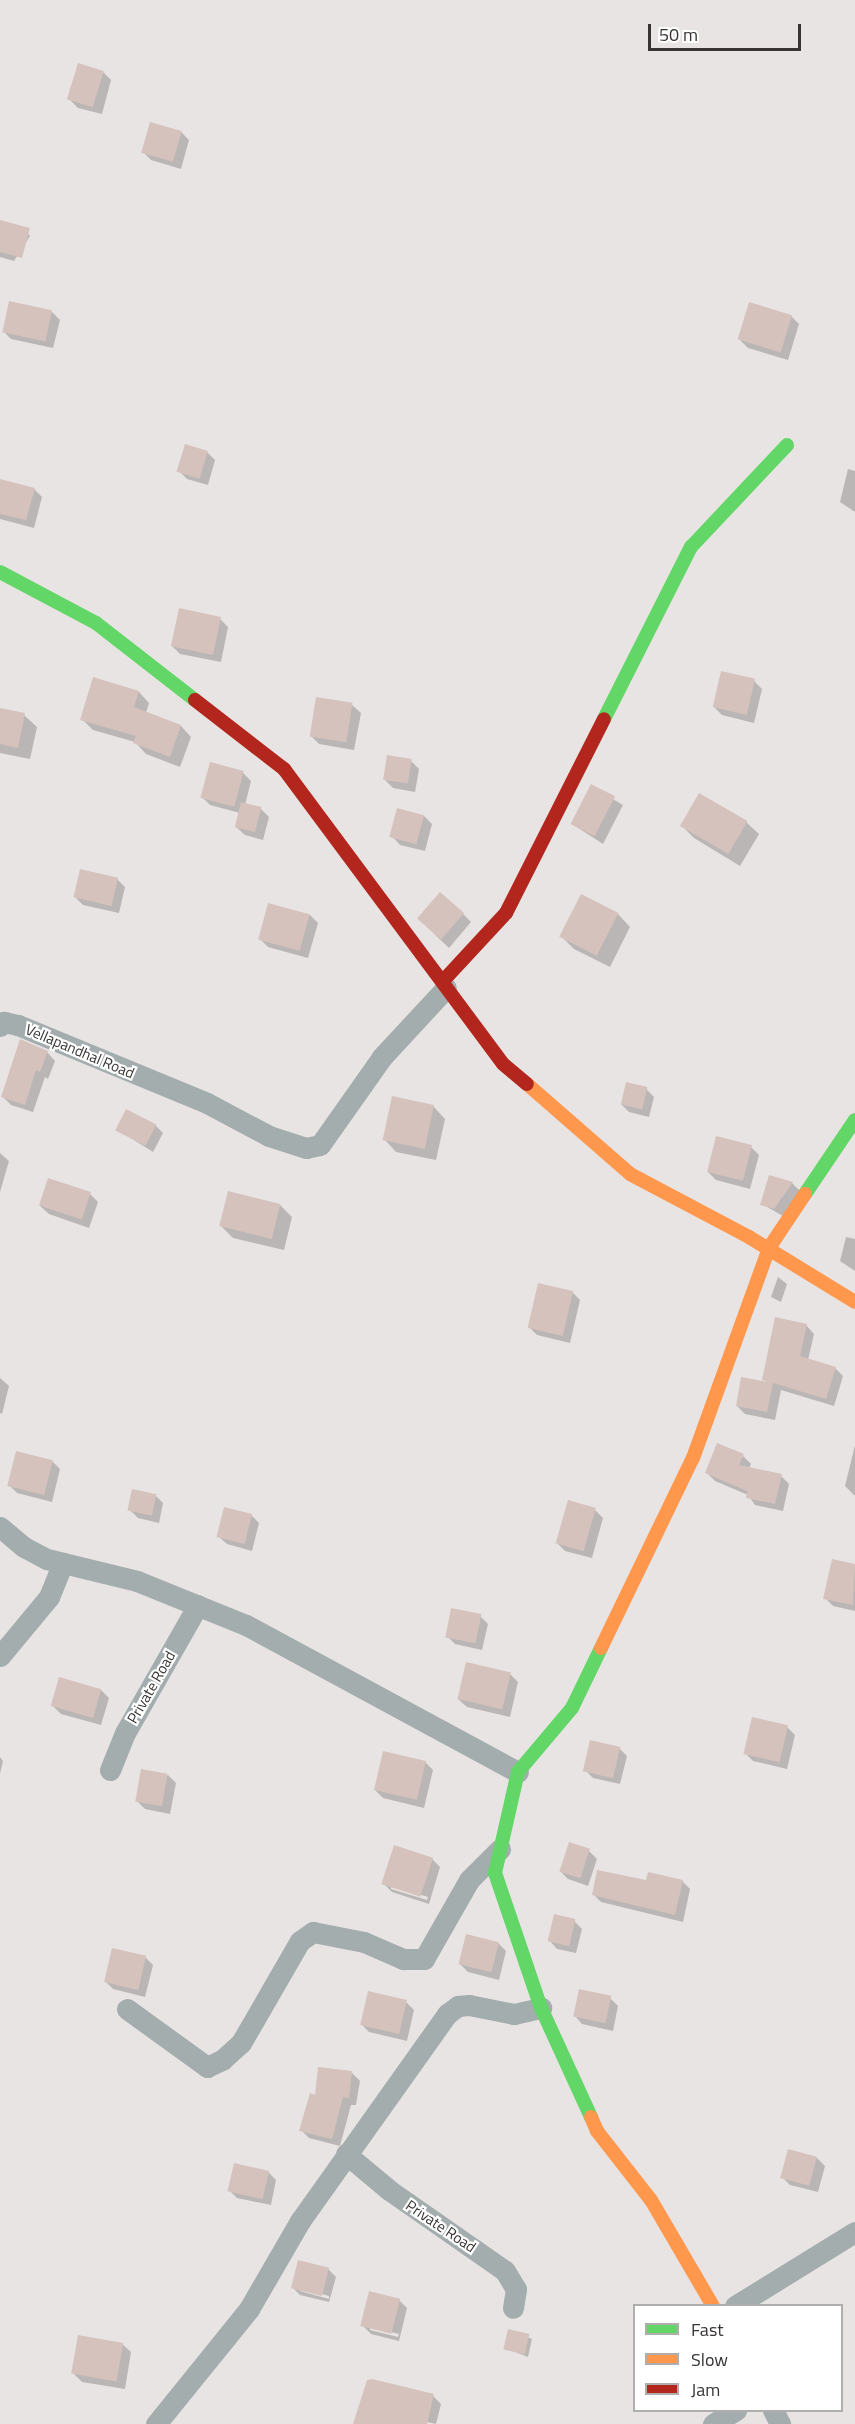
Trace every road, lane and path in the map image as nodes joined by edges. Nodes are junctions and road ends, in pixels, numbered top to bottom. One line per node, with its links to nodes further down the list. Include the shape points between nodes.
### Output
1 (787, 445): 3 (street, via 691,547 506,913)
2 (0, 572): 3 (street, via 96,623 284,769)
3 (444, 984): 4 (street, Vellapandhal Road, via 382,1057 320,1145 306,1148 285,1143 162,1085 18,1025 4,1022); 6 (street, via 502,1064 630,1174)
4 (0, 1026)
5 (855, 1120): 6 (street)
6 (769, 1248): 7 (street); 13 (street, via 693,1458 572,1708)
7 (855, 1302)
8 (0, 1527): 9 (street, via 24,1547)
9 (63, 1563): 10 (street, via 137,1581); 11 (street, via 49,1597)
10 (198, 1605): 12 (street, Private Road, via 125,1733); 13 (street, via 246,1625)
11 (0, 1656)
12 (110, 1770)
13 (518, 1772): 14 (street)
14 (500, 1849): 15 (street, via 495,1873); 16 (street, via 469,1880 423,1959 403,1959 364,1942 313,1932 300,1941 242,2043 207,2067)
15 (541, 2008): 17 (street, via 514,2014 458,2006 414,2058); 19 (street, via 597,2131 651,2200)
16 (127, 2009)
17 (346, 2154): 21 (street, Private Road, via 389,2190 505,2271 516,2289); 23 (street, via 300,2220 249,2309)
18 (855, 2232): 20 (street)
19 (712, 2304)
20 (738, 2304)
21 (513, 2308)
22 (733, 2412): 24 (street)
23 (156, 2424)
24 (713, 2424)

